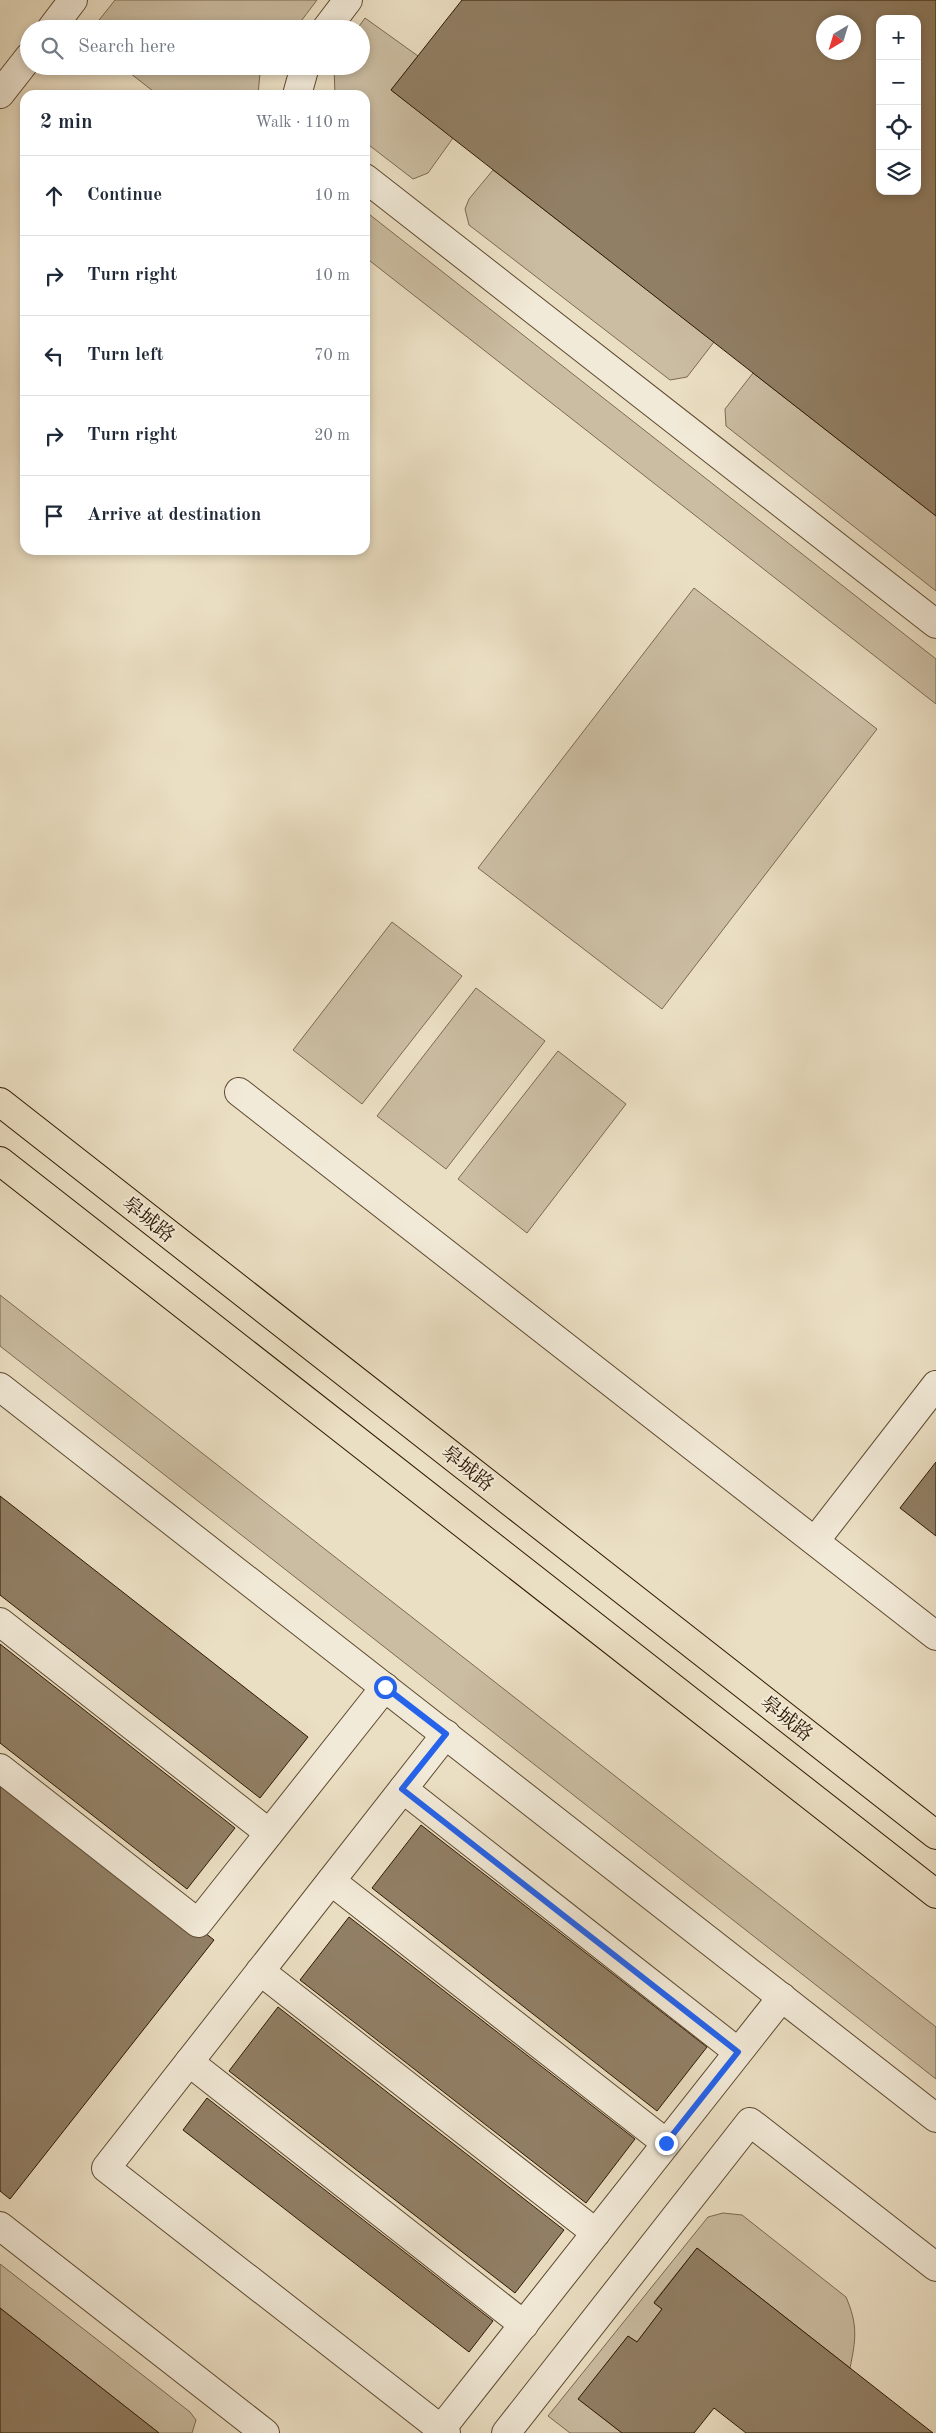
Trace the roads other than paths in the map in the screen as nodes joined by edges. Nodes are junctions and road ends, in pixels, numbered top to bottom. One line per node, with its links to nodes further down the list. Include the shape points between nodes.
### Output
1 (73, 0): 3 (lane)
2 (348, 0): 4 (lane)
3 (58, 20)
4 (333, 20)
5 (20, 68): 8 (lane)
6 (303, 75): 7 (lane)
7 (298, 90)
8 (0, 94)
9 (370, 182): 10 (lane)
10 (936, 624)
11 (239, 1092): 16 (lane)
12 (0, 1102): 24 (main road, 皋城路)
13 (0, 1161): 26 (main road)
14 (936, 1385): 16 (lane)
15 (0, 1387): 19 (lane)
16 (815, 1541): 18 (lane)
17 (0, 1622): 23 (lane)
18 (936, 1636)
19 (385, 1687): 20 (lane); 23 (lane)
20 (446, 1734): 22 (lane); 28 (lane)
21 (0, 1768): 23 (lane, via 198,1922)
22 (402, 1789): 25 (lane); 29 (lane)
23 (270, 1833)
24 (936, 1835)
25 (331, 1881): 27 (lane); 32 (lane)
26 (936, 1894)
27 (260, 1971): 30 (lane); 34 (lane)
28 (782, 1997): 29 (lane); 31 (lane)
29 (738, 2052): 32 (lane)
30 (189, 2062): 36 (lane); 39 (lane, via 106,2168)
31 (936, 2118)
32 (666, 2143): 34 (lane)
33 (0, 2226): 37 (lane)
34 (596, 2233): 36 (lane)
35 (936, 2267): 40 (lane, via 750,2122)
36 (524, 2325): 38 (lane)
37 (265, 2433)
38 (438, 2433)
39 (446, 2433)
40 (506, 2433)

